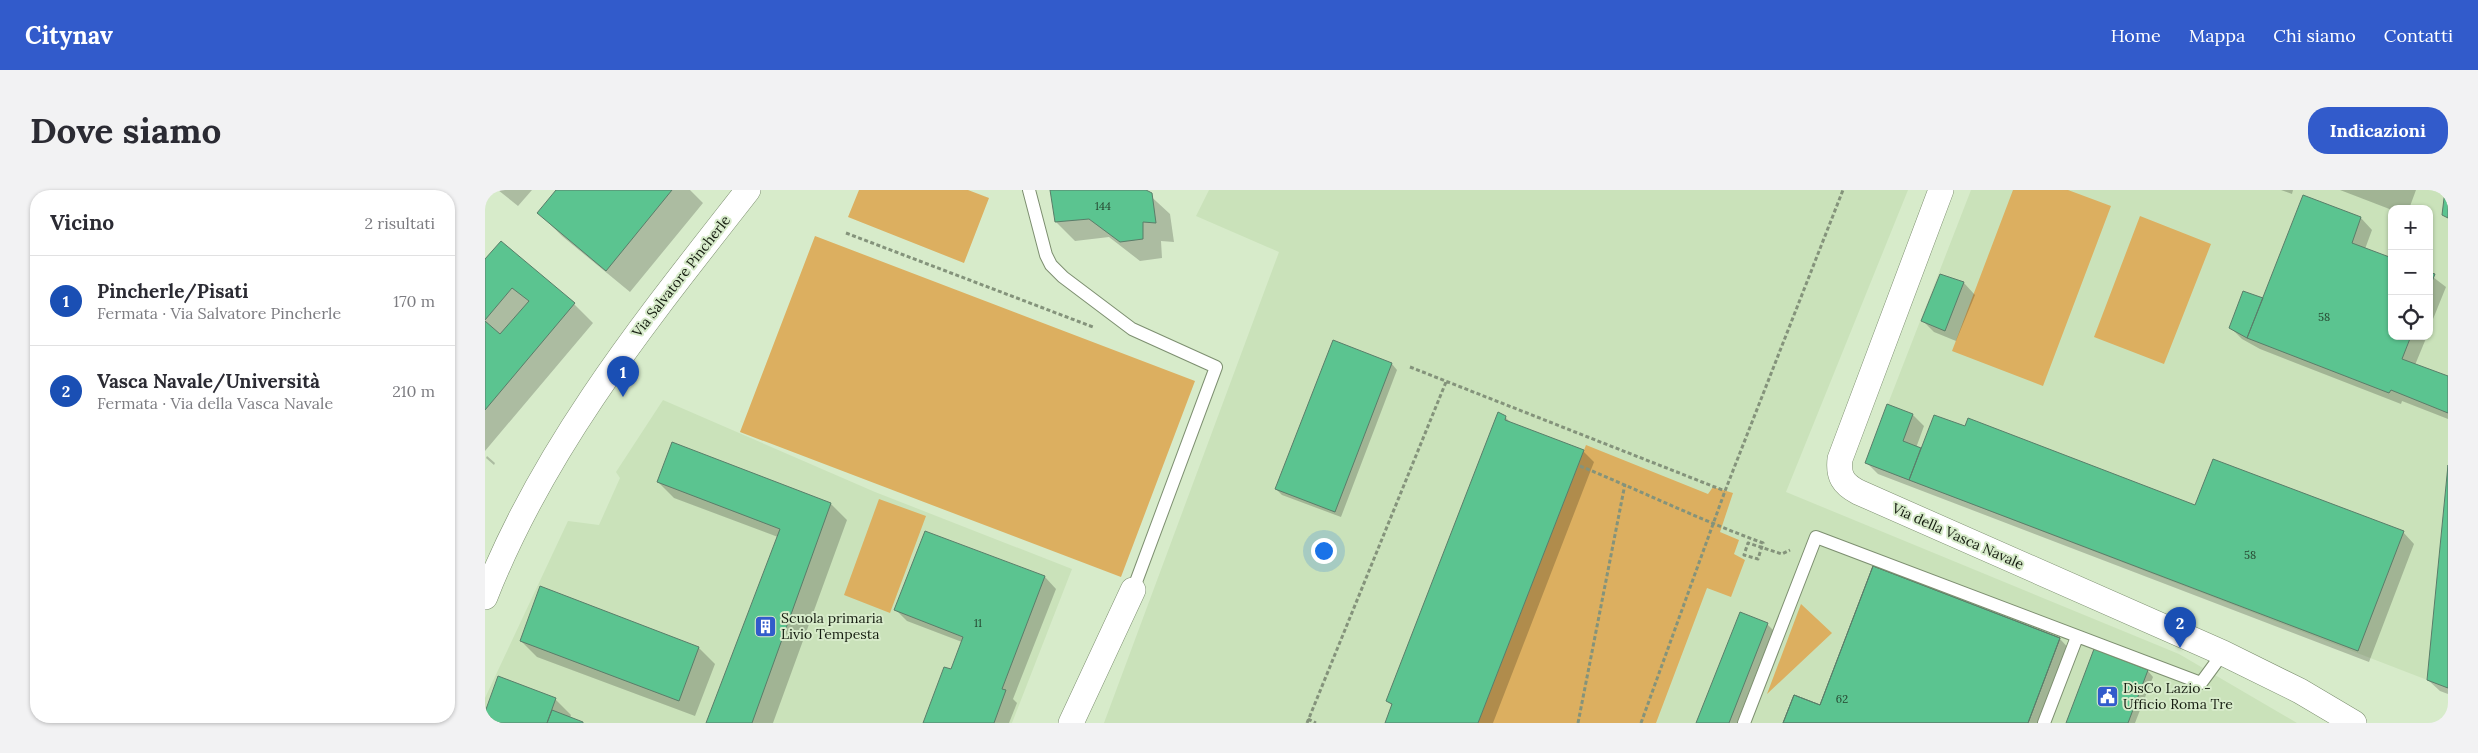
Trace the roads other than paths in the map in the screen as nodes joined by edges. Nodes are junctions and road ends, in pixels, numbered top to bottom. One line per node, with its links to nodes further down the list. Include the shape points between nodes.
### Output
1 (748, 190): 4 (street, Via Salvatore Pincherle, via 642,326 579,415)
2 (1029, 190): 5 (lane, via 1041,244 1051,265 1063,277 1132,329 1216,367)
3 (1941, 190): 8 (street, Via della Vasca Navale, via 1840,459 1841,479 1858,492)
4 (493, 557): 6 (street, Via Salvatore Pincherle)
5 (1133, 590): 9 (street)
6 (485, 597)
7 (2077, 637): 8 (lane, via 2201,684); 10 (lane, via 1816,538); 11 (lane)
8 (2223, 653): 12 (street, Via della Vasca Navale, via 2300,691)
9 (1071, 723)
10 (1744, 723)
11 (2044, 723)
12 (2354, 723)

